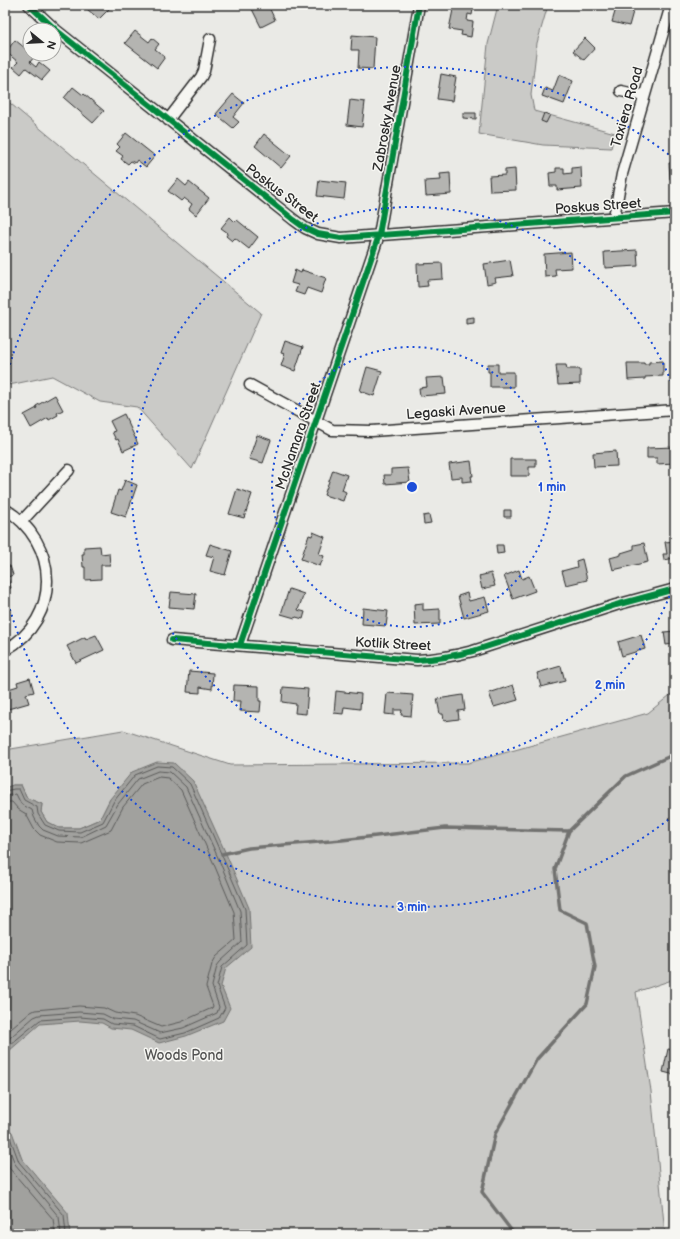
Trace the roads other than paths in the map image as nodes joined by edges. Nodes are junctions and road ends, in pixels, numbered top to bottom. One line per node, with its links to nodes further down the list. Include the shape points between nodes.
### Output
1 (28, 5): 7 (street, Poskus Street)
2 (419, 5): 10 (street, Zabrosky Avenue)
3 (671, 5): 6 (street, Taxiera Road)
4 (210, 39): 7 (street, via 201,77)
5 (621, 91): 6 (street)
6 (644, 96): 9 (street, Taxiera Road, via 622,174)
7 (168, 120): 10 (street, Poskus Street, via 305,228 318,234 341,238)
8 (675, 213): 9 (street, Poskus Street)
9 (614, 217): 10 (street, Poskus Street)
10 (379, 235): 13 (street, McNamara Street)
11 (250, 385): 13 (street, Legaski Avenue)
12 (675, 410): 13 (street, Legaski Avenue, via 372,431 332,430)
13 (316, 422): 19 (street, McNamara Street)
14 (69, 470): 16 (street)
15 (5, 509): 16 (street)
16 (22, 521): 20 (street, via 35,537 43,555 47,574 46,594 40,613 30,630)
17 (675, 589): 19 (street, Kotlik Street, via 616,605 473,651 436,659 417,660)
18 (172, 640): 19 (street, Kotlik Street)
19 (240, 645)
20 (5, 650)

